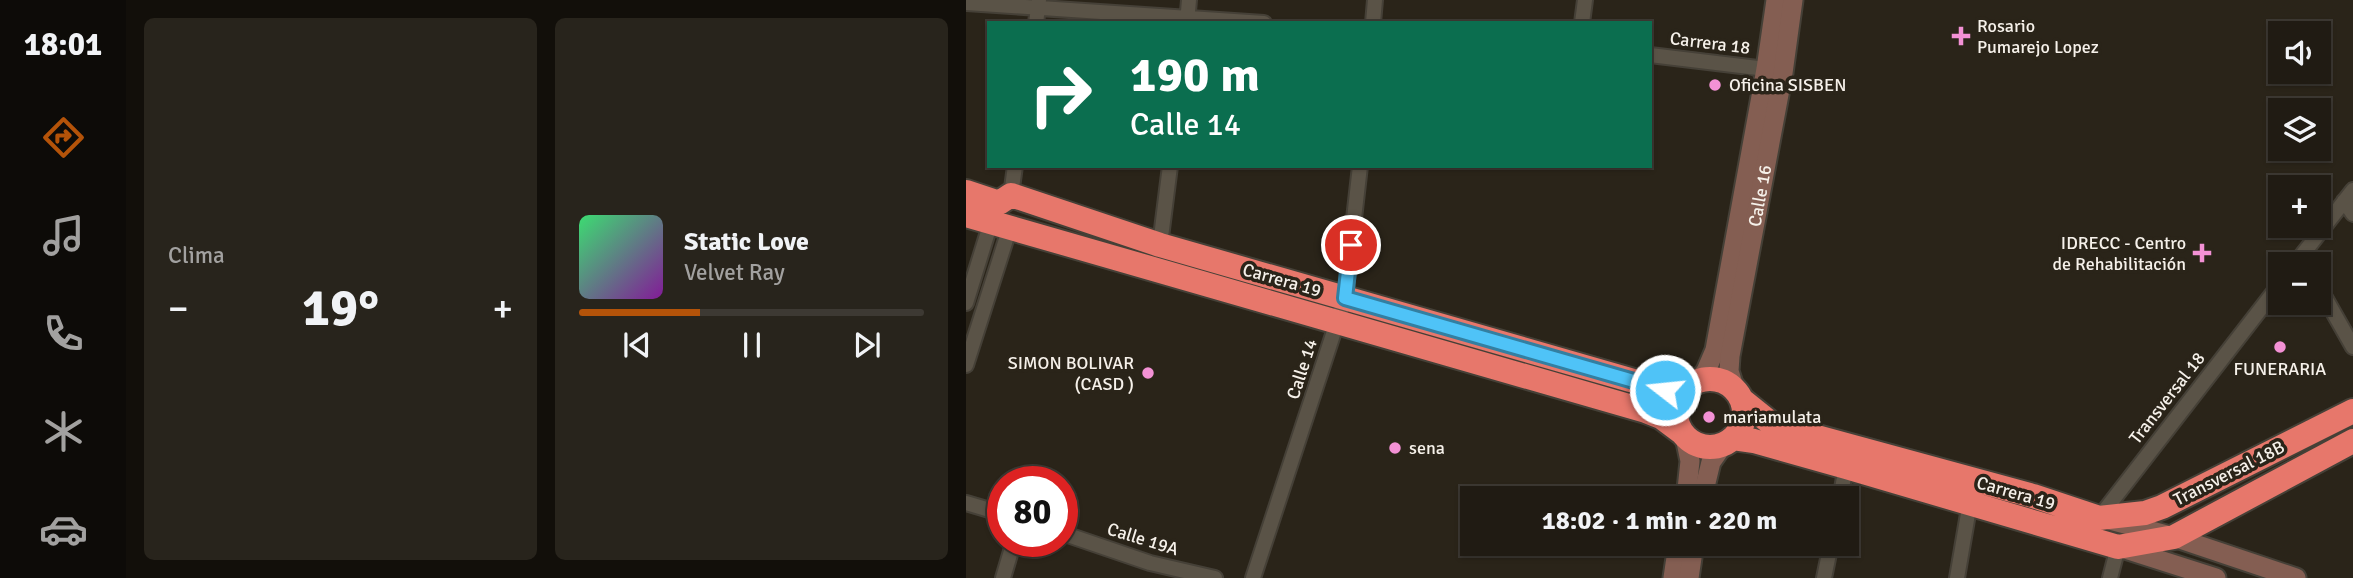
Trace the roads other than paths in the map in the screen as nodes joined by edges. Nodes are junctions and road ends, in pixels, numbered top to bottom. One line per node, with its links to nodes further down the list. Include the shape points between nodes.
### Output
1 (1189, 0): 8 (street)
2 (1375, 0): 10 (street)
3 (1585, 0): 11 (street)
4 (1776, 0): 13 (main road, Calle 16)
5 (1793, 0): 33 (main road, Calle 16, via 1730,356 1729,371)
6 (966, 3): 7 (street)
7 (1038, 4): 8 (street)
8 (1187, 20): 9 (street)
9 (1213, 21)
10 (1373, 21)
11 (1582, 21)
12 (1652, 55): 13 (street, Carrera 18)
13 (1766, 69): 32 (main road, Calle 16, via 1715,350 1706,371)
14 (1015, 168): 18 (street)
15 (1170, 168): 23 (street)
16 (1360, 168): 25 (street, Calle 14)
17 (966, 192): 18 (highway, Carrera 19, via 999,203)
18 (1011, 195): 23 (highway, Carrera 19)
19 (2349, 195): 20 (street); 24 (street)
20 (2353, 214)
21 (966, 215): 22 (highway, Carrera 19)
22 (1001, 224): 27 (street); 29 (highway, Carrera 19); 31 (street)
23 (1160, 245): 25 (highway, Carrera 19)
24 (2308, 252)
25 (1345, 298): 29 (street, Calle 14); 32 (highway, Carrera 19, via 1665,390)
26 (2268, 299): 45 (street, Transversal 18)
27 (966, 303)
28 (2331, 306): 30 (street)
29 (1337, 322): 35 (highway, Carrera 19, via 1646,411); 56 (street, Calle 14)
30 (2352, 340)
31 (966, 365)
32 (1691, 386): 33 (highway, via 1721,380); 35 (highway, via 1678,401 1676,414)
33 (1739, 395): 37 (highway, via 1744,418); 45 (highway, Carrera 19, via 1773,425 2033,496)
34 (2353, 411): 45 (highway, Transversal 18B, via 2162,507)
35 (1683, 435): 37 (highway, via 1706,447); 39 (main road, via 1690,461)
36 (2353, 441): 46 (highway, Transversal 18B)
37 (1728, 442): 38 (highway, Carrera 19, via 1754,442); 40 (main road, via 1711,462)
38 (1846, 467): 41 (street); 42 (highway, Carrera 19)
39 (1687, 486)
40 (1705, 486)
41 (1842, 486)
42 (1970, 502): 45 (highway, Carrera 19); 60 (street)
43 (966, 503): 44 (street)
44 (987, 509)
45 (2092, 527): 46 (main road, Carrera 19); 48 (highway, Carrera 19)
46 (2174, 537): 48 (highway, Transversal 18B); 63 (main road, Carrera 19)
47 (1078, 540): 53 (street, Calle 19A)
48 (2118, 547): 61 (street); 62 (main road, Carrera 19)
49 (1676, 556): 57 (main road)
50 (1692, 556): 58 (main road)
51 (1828, 556): 59 (street)
52 (1009, 557): 54 (street)
53 (1148, 571): 55 (street, Calle 19A)
54 (1003, 578)
55 (1214, 578)
56 (1253, 578)
57 (1673, 578)
58 (1689, 578)
59 (1824, 578)
60 (1957, 578)
61 (2110, 578)
62 (2216, 578)
63 (2296, 578)

